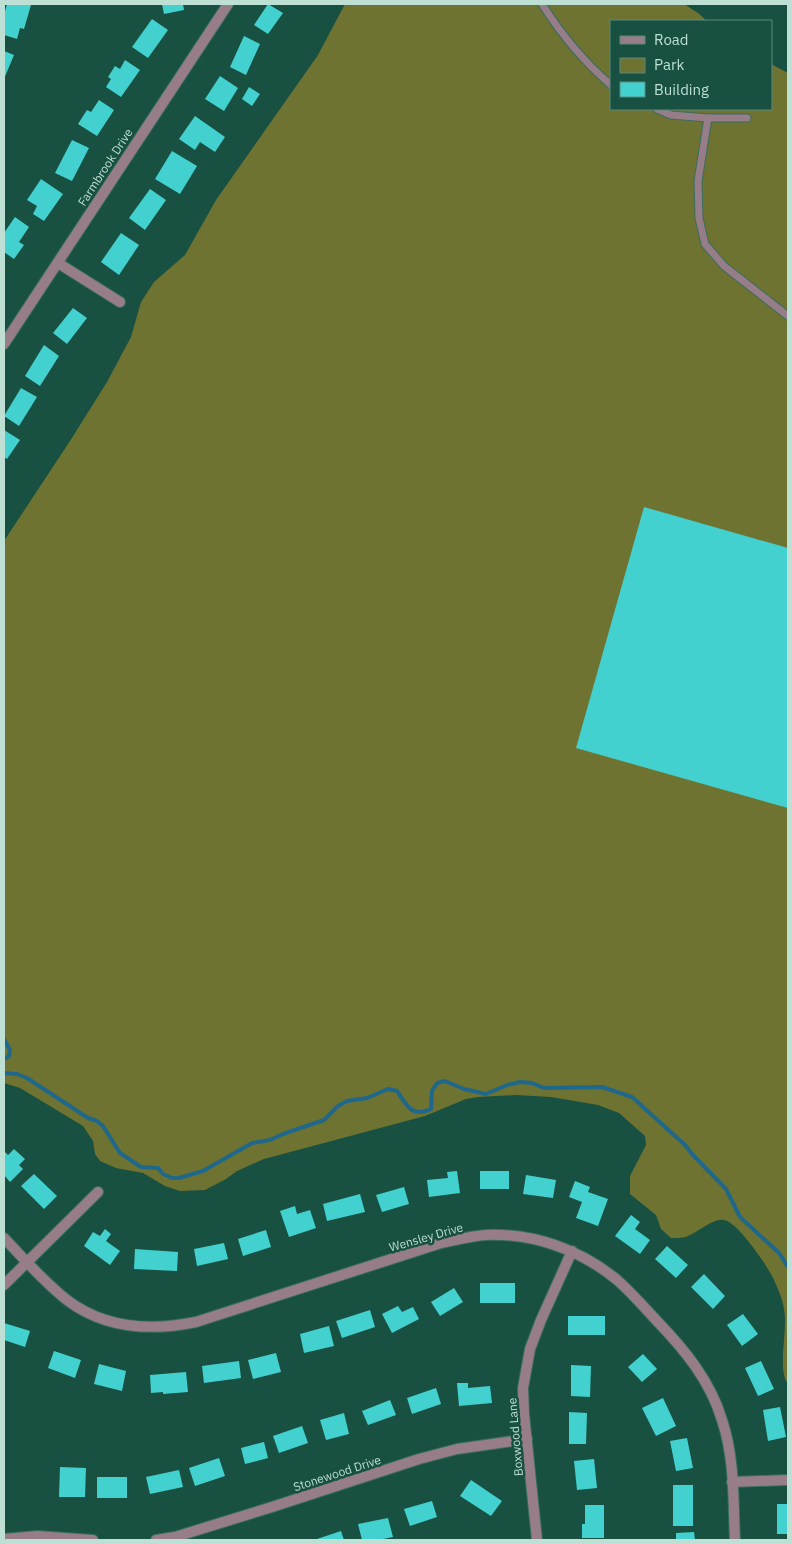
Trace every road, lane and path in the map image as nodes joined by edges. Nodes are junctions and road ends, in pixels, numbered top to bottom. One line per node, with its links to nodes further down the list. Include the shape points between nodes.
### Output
1 (228, 4): 7 (street, Farmbrook Drive)
2 (542, 4): 3 (lane, via 591,68)
3 (610, 84)
4 (658, 110): 5 (lane, via 670,115)
5 (708, 118): 6 (lane); 9 (lane, via 698,181 698,218 705,244 724,266)
6 (747, 118)
7 (58, 262): 8 (street); 10 (street, Farmbrook Drive)
8 (120, 302)
9 (788, 316)
10 (4, 344)
11 (98, 1192): 14 (street)
12 (4, 1238): 14 (street, Wensley Drive)
13 (572, 1252): 14 (street, Wensley Drive, via 521,1237 471,1237 441,1243 196,1322 151,1328 108,1321 88,1312 69,1301); 16 (street, Boxwood Lane, via 530,1349 524,1388); 18 (street, Wensley Drive, via 595,1264 625,1288 696,1366 722,1420 729,1446)
14 (27, 1262): 15 (street)
15 (4, 1285)
16 (527, 1439): 21 (street, Stonewood Drive, via 457,1449 419,1459 264,1510); 22 (street, Boxwood Lane)
17 (788, 1480): 18 (street)
18 (732, 1482): 23 (street, Wensley Drive)
19 (4, 1539): 20 (street, via 37,1536)
20 (92, 1540)
21 (156, 1540)
22 (537, 1540)
23 (734, 1540)

